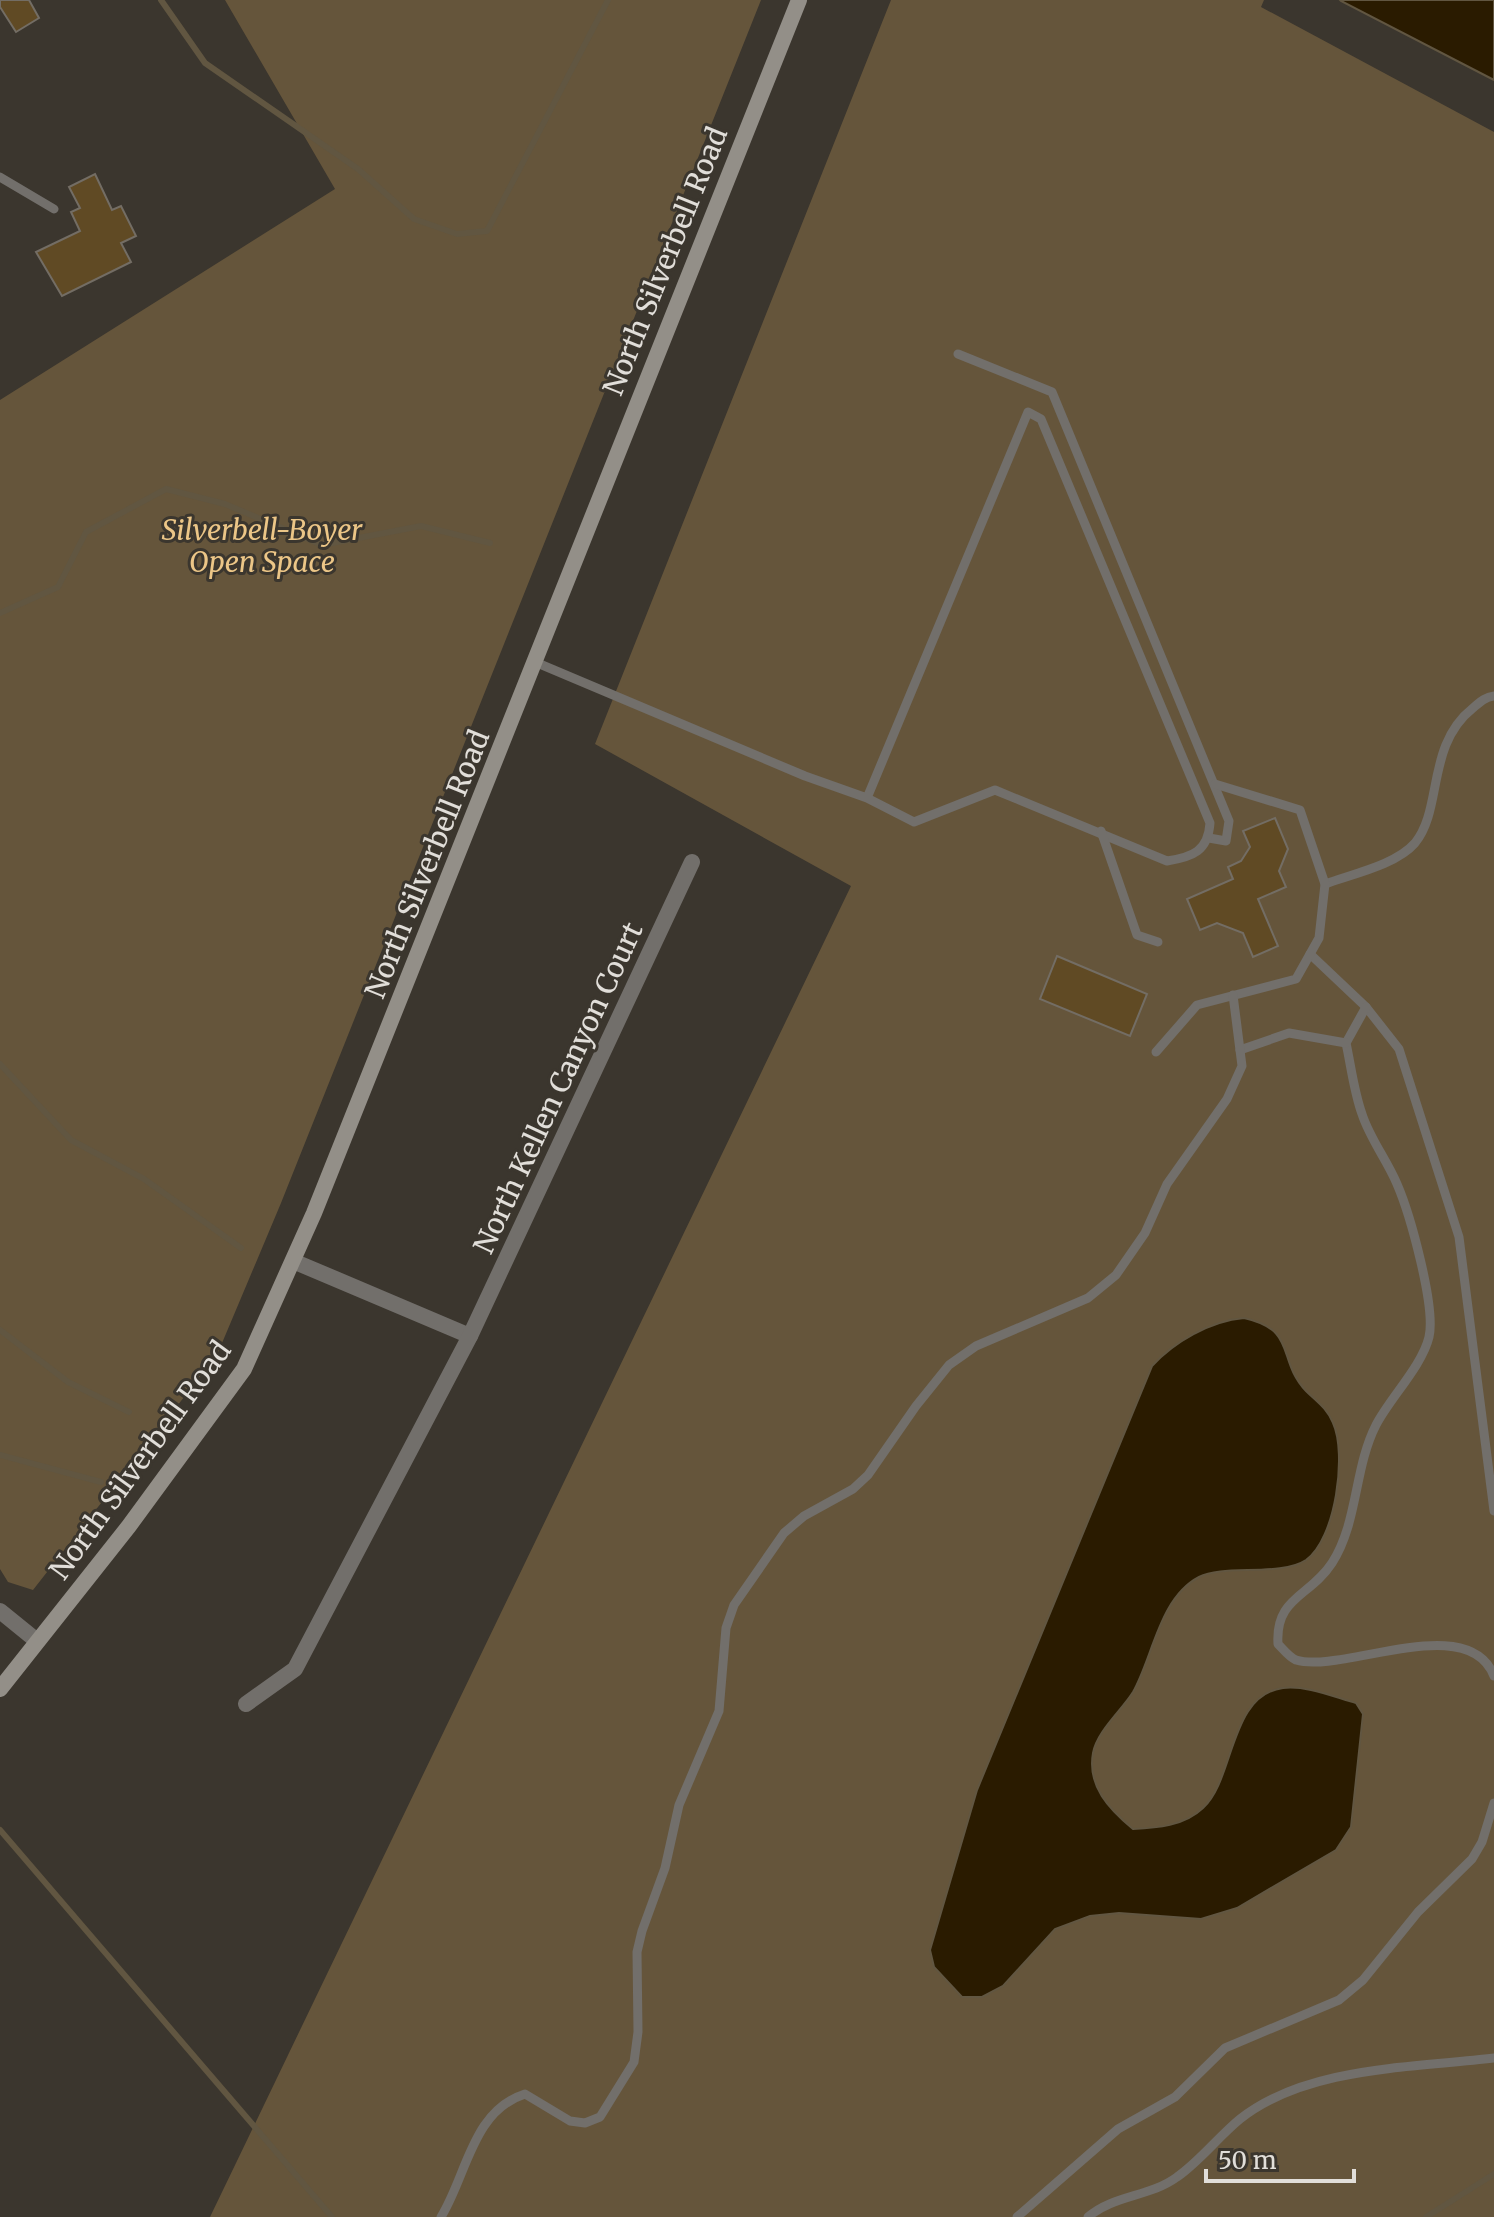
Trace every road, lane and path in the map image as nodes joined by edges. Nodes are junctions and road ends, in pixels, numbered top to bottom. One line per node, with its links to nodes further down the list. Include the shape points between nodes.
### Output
1 (799, 0): 5 (main road, North Silverbell Road)
2 (0, 177): 3 (lane)
3 (54, 209)
4 (958, 354): 7 (lane, via 1052,392)
5 (535, 662): 8 (lane); 20 (main road, North Silverbell Road)
6 (1494, 696): 12 (lane, via 1469,710 1450,734 1415,842 1398,856)
7 (1215, 784): 10 (lane, via 1229,821 1226,841); 12 (lane, via 1300,810)
8 (867, 798): 9 (lane, via 914,822 995,790); 10 (lane, via 1028,412 1041,419 1210,823)
9 (1101, 831): 10 (lane, via 1167,861 1201,851); 13 (lane, via 1137,935)
10 (1209, 838)
11 (692, 862): 21 (street, North Kellen Canyon Court)
12 (1325, 884): 14 (lane, via 1319,938)
13 (1158, 942)
14 (1310, 954): 15 (lane, via 1296,979); 16 (lane)
15 (1233, 995): 18 (lane); 19 (lane, via 1197,1005)
16 (1366, 1007): 17 (lane); 22 (lane, via 1399,1049 1459,1237)
17 (1346, 1043): 18 (lane, via 1289,1033); 25 (lane, via 1360,1111 1403,1201 1430,1302 1429,1338 1376,1426 1343,1540 1315,1583 1285,1606 1277,1625 1278,1644 1293,1659 1314,1663 1435,1644 1463,1649 1490,1666)
18 (1240, 1050): 30 (lane, via 1242,1066 1227,1099 1167,1184 1145,1233 1116,1275 1088,1298 976,1346 949,1365 868,1475 784,1533 734,1605 726,1628 719,1711 679,1805 637,1952 634,2062 600,2117 585,2123 570,2121 525,2094 505,2100 486,2121)
19 (1156, 1052)
20 (293, 1261): 21 (street); 24 (main road, North Silverbell Road, via 244,1369)
21 (470, 1336): 27 (street, North Kellen Canyon Court, via 295,1669)
22 (1494, 1511)
23 (0, 1611): 24 (street)
24 (37, 1641): 26 (main road, North Silverbell Road)
25 (1494, 1676)
26 (0, 1689)
27 (246, 1704)
28 (1494, 1803): 31 (lane, via 1472,1859 1418,1912 1363,1980 1339,2000 1225,2048 1175,2097 1118,2129)
29 (1494, 2058): 32 (lane, via 1336,2075 1242,2118 1178,2177 1156,2190)
30 (441, 2217)
31 (1017, 2217)
32 (1088, 2217)

